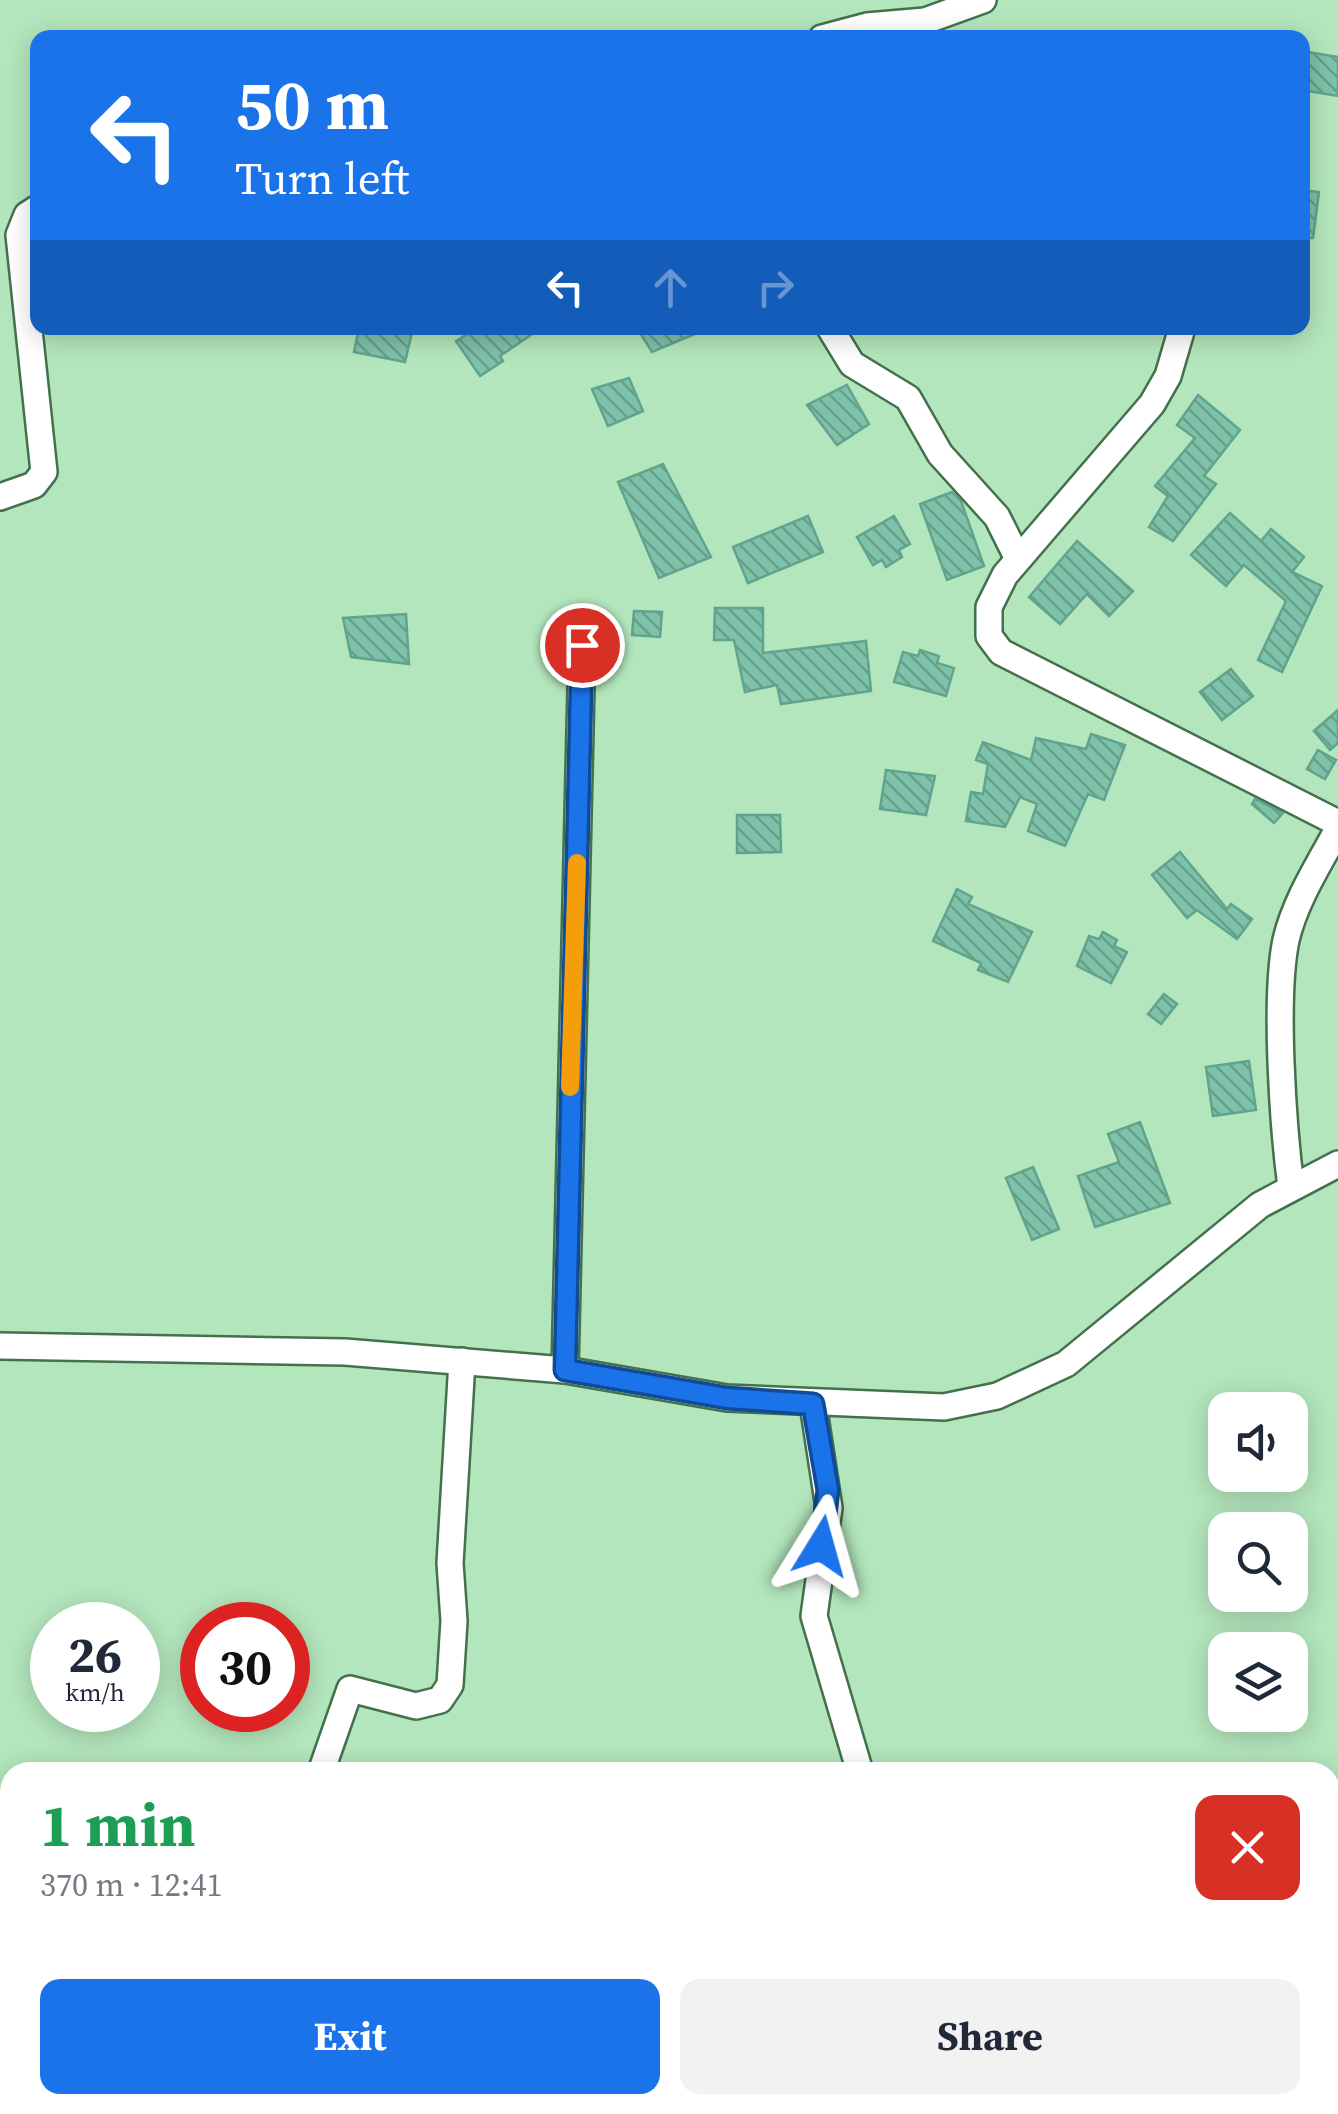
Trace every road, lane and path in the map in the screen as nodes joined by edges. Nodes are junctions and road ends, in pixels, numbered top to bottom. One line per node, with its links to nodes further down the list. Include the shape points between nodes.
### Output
1 (983, 0): 2 (street, via 925,21)
2 (852, 30)
3 (30, 213): 6 (street, via 18,235 44,472 34,485)
4 (834, 335): 7 (street, via 852,364 908,398 940,454 997,517)
5 (1180, 335): 7 (street, via 1152,404)
6 (0, 497)
7 (1018, 560): 9 (street, via 989,607 989,636 1001,652)
8 (582, 645): 14 (street)
9 (1338, 826): 11 (street, via 1286,942 1282,1006)
10 (1338, 1164): 11 (street)
11 (1291, 1187): 15 (street, via 1036,1381 944,1406)
12 (0, 1346): 13 (street, via 345,1352)
13 (462, 1361): 14 (street); 16 (street, via 450,1686 440,1700 416,1706 350,1689)
14 (565, 1370): 15 (street, via 727,1398)
15 (813, 1404): 17 (street, via 828,1508 814,1616)
16 (324, 1762)
17 (857, 1762)

